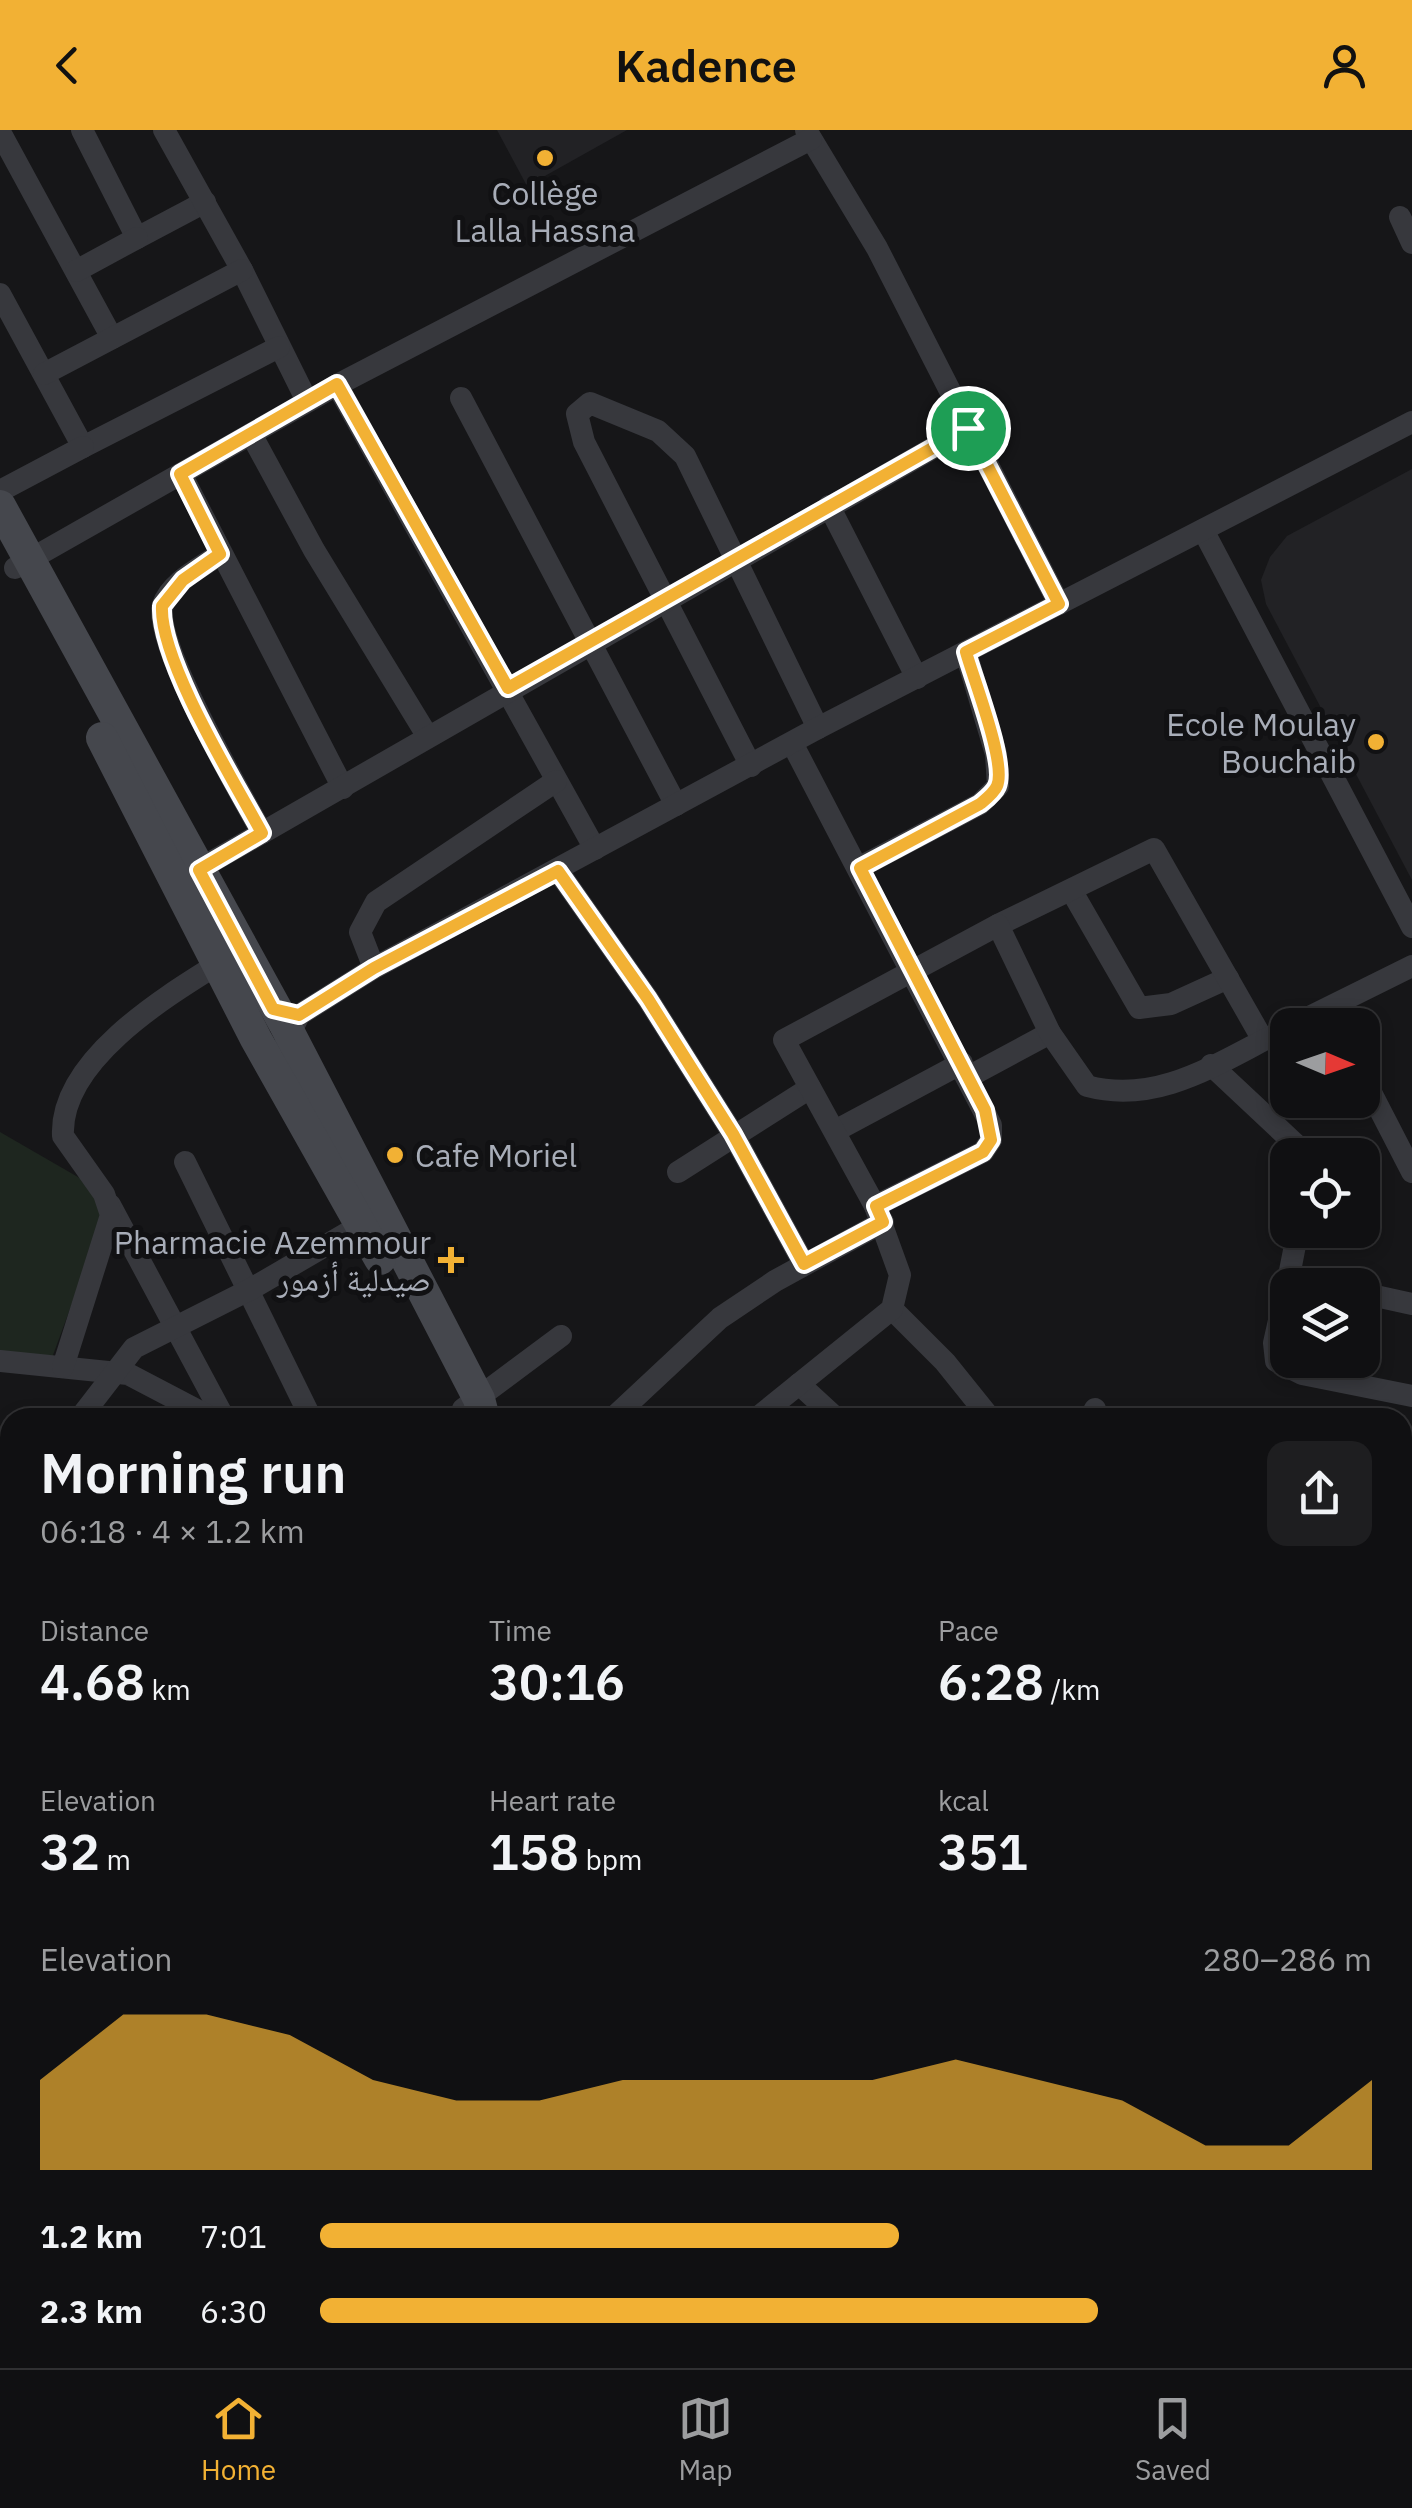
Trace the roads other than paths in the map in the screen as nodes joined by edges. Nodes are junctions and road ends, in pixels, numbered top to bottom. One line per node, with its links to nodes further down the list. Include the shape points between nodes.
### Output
1 (82, 130): 7 (street)
2 (164, 130): 5 (street)
3 (809, 134): 15 (street); 19 (street, via 877,248)
4 (2, 139): 10 (street)
5 (205, 202): 7 (street); 9 (street)
6 (1400, 217): 8 (street)
7 (137, 238): 10 (street)
8 (1412, 243)
9 (242, 270): 12 (street); 13 (street)
10 (76, 271): 12 (street)
11 (0, 294): 14 (street)
12 (112, 338): 14 (street)
13 (278, 347): 17 (street); 21 (street)
14 (44, 374): 21 (street)
15 (337, 384): 17 (street); 35 (street)
16 (460, 398): 32 (street)
17 (306, 401): 20 (street)
18 (1412, 422): 26 (street)
19 (968, 428): 24 (street); 31 (street)
20 (250, 434): 22 (street); 37 (street)
21 (83, 447): 23 (street)
22 (180, 474): 27 (street); 29 (street)
23 (0, 491)
24 (830, 506): 28 (street); 34 (street)
25 (2, 524): 29 (main road)
26 (1203, 530): 31 (street); 50 (street)
27 (220, 554): 41 (street); 43 (street, via 168,594 163,625 192,700)
28 (734, 560): 30 (street); 30 (street, via 676,444 608,408 581,407 584,442); 36 (street)
29 (22, 564): 46 (main road); 51 (main road)
30 (667, 597): 32 (street); 39 (street)
31 (1059, 604): 33 (street)
32 (590, 642): 35 (street); 42 (street)
33 (966, 652): 34 (street); 45 (street, via 996,754 998,786 980,804)
34 (917, 678): 36 (street)
35 (508, 688): 37 (street); 40 (street)
36 (818, 728): 38 (street)
37 (428, 736): 41 (street)
38 (792, 744): 39 (street); 45 (street)
39 (751, 766): 42 (street)
40 (556, 781): 44 (street); 53 (street, via 376,902 360,932)
41 (343, 788): 43 (street)
42 (676, 805): 44 (street)
43 (262, 833): 46 (street)
44 (595, 849): 47 (street)
45 (860, 868): 54 (street)
46 (199, 870): 57 (main road)
47 (558, 871): 53 (street); 66 (street)
48 (1070, 890): 49 (street); 55 (street, via 1138,1008 1171,1004); 55 (street, via 1154,849)
49 (998, 925): 54 (street); 58 (street)
50 (1412, 927)
51 (218, 964): 57 (main road); 71 (street, via 129,1026 88,1068 69,1099 63,1136)
52 (1412, 966): 56 (street)
53 (374, 968): 57 (street)
54 (914, 970): 62 (street); 63 (street, via 784,1040)
55 (1228, 978): 60 (street)
56 (1345, 1008)
57 (275, 1027): 73 (main road)
58 (1050, 1032): 61 (street, via 1087,1086 1106,1091 1157,1090); 62 (street)
59 (1270, 1036): 60 (street)
60 (1262, 1040): 61 (street)
61 (1211, 1065): 67 (street)
62 (966, 1070): 65 (street); 72 (street, via 991,1125 991,1140 983,1152)
63 (810, 1088): 65 (street); 66 (street)
64 (1380, 1110): 70 (street)
65 (835, 1131): 72 (street)
66 (733, 1134): 69 (street); 74 (street)
67 (1289, 1138)
68 (185, 1162): 75 (street)
69 (678, 1172)
70 (1412, 1172)
71 (110, 1205): 79 (street); 82 (street)
72 (879, 1214): 74 (street); 78 (street, via 900,1275)
73 (371, 1220): 75 (street); 91 (main road)
74 (804, 1264): 93 (street, via 720,1318)
75 (251, 1289): 79 (street); 90 (street)
76 (1380, 1297): 77 (street)
77 (1412, 1304)
78 (892, 1308): 85 (street); 96 (street)
79 (176, 1324): 83 (street, via 134,1348); 89 (street)
80 (560, 1336): 92 (street)
81 (0, 1361): 82 (street)
82 (63, 1367): 83 (street)
83 (112, 1370): 87 (street); 88 (street)
84 (1322, 1378): 86 (street)
85 (799, 1384): 94 (street); 95 (street)
86 (1412, 1396)
87 (87, 1408)
88 (195, 1408)
89 (206, 1408)
90 (306, 1408)
91 (473, 1408)
92 (478, 1408)
93 (624, 1408)
94 (770, 1408)
95 (825, 1408)
96 (982, 1408)

